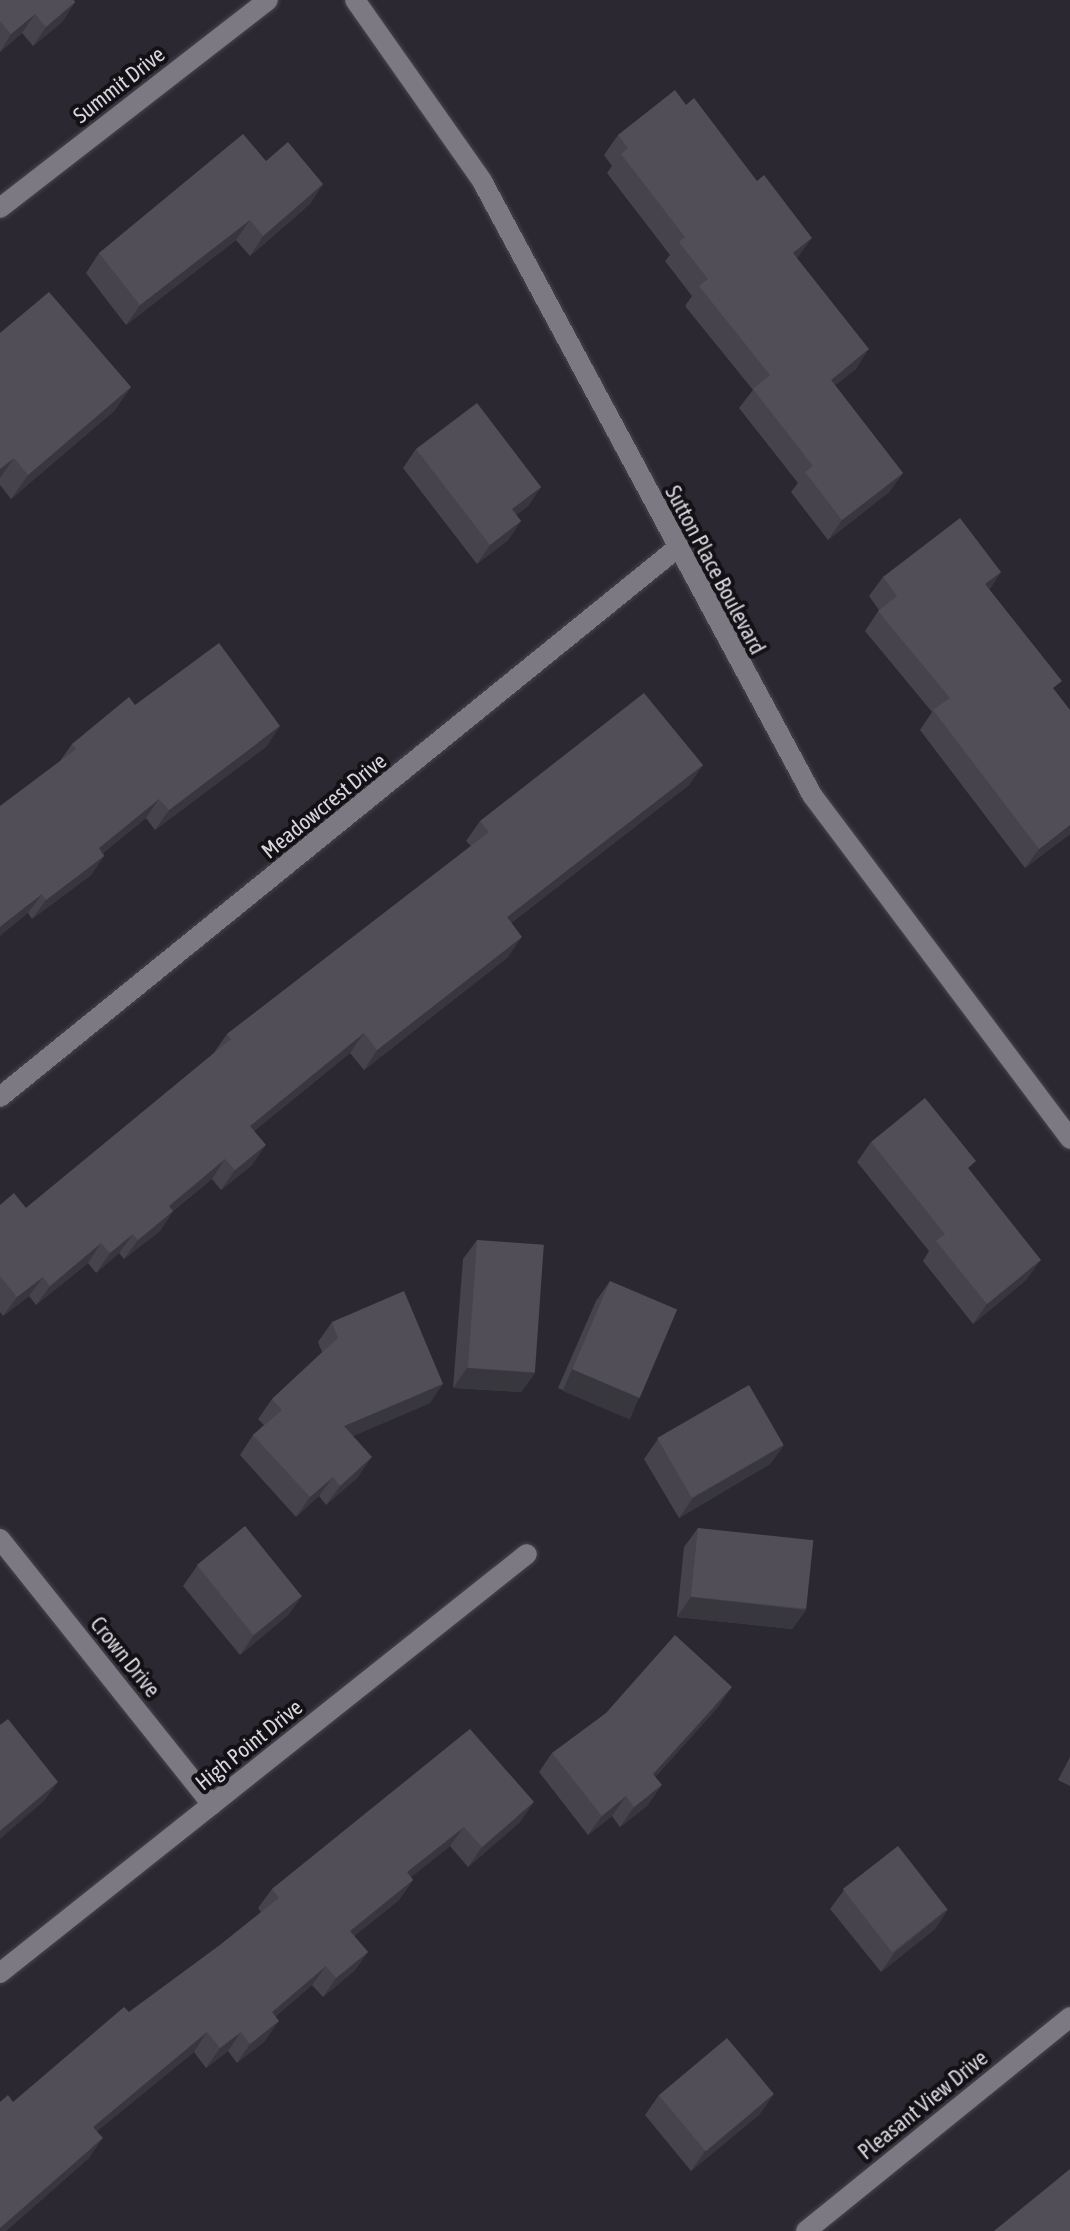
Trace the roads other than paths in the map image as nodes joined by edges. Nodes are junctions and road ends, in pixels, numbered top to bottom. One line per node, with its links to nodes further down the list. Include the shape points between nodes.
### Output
1 (268, 0): 3 (street, Summit Drive)
2 (355, 0): 4 (street, Sutton Place Boulevard, via 482,181)
3 (0, 208)
4 (676, 549): 5 (street, Meadowcrest Drive); 6 (street, Sutton Place Boulevard, via 812,795)
5 (0, 1097)
6 (1070, 1139)
7 (0, 1539): 9 (street, Crown Drive)
8 (527, 1554): 9 (street, High Point Drive)
9 (212, 1805): 10 (street, High Point Drive)
10 (0, 1973)
11 (1070, 2017): 12 (street, Pleasant View Drive)
12 (806, 2231)

